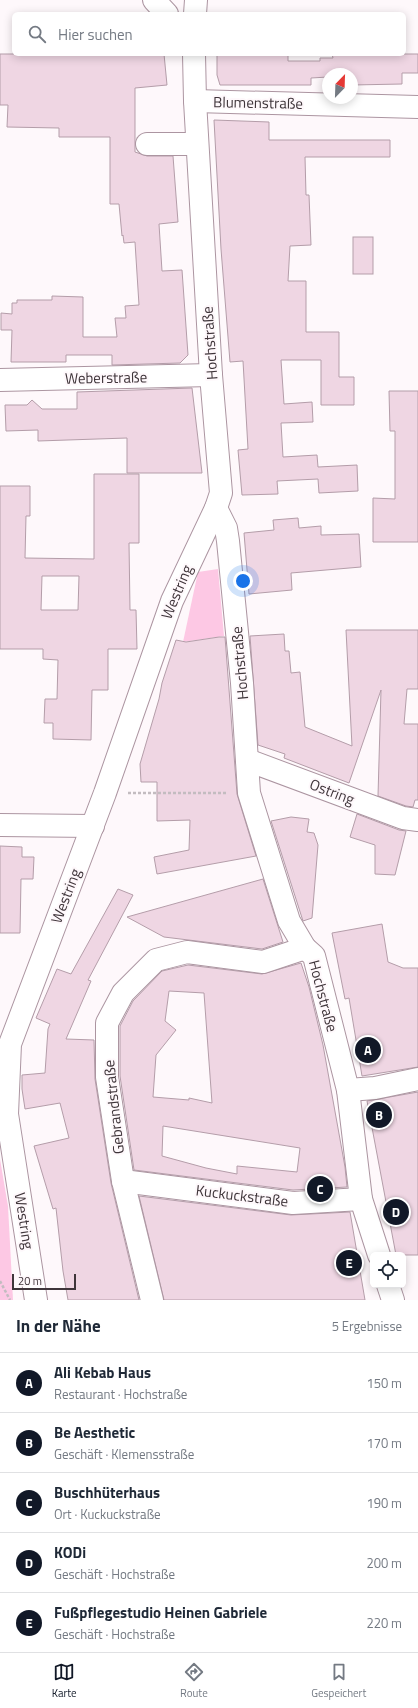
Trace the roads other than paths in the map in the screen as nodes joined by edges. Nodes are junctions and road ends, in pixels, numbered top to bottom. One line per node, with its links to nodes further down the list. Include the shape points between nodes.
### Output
1 (154, 0): 3 (street)
2 (196, 0): 4 (street)
3 (165, 12)
4 (195, 12)
5 (194, 56): 6 (street, Hochstraße)
6 (194, 101): 7 (street, Blumenstraße); 9 (street, Hochstraße)
7 (418, 107)
8 (147, 144): 9 (street)
9 (197, 144): 10 (street, Hochstraße)
10 (211, 375): 11 (street, Weberstraße); 12 (street, Hochstraße, via 221,481 221,492)
11 (0, 380)
12 (216, 508): 13 (street, Hochstraße, via 226,528 228,541); 16 (street, Westring, via 172,601)
13 (247, 760): 14 (street, Ostring, via 403,818); 17 (street, Hochstraße, via 249,793 289,921)
14 (418, 820)
15 (0, 825): 16 (street)
16 (93, 826): 24 (street, Westring, via 10,1044 7,1114)
17 (305, 948): 19 (street, Hochstraße, via 314,956); 20 (street, Gebrandstraße, via 263,962 187,952 156,960 124,994 107,1023 108,1077)
18 (418, 1078): 19 (street, via 375,1088)
19 (348, 1090): 21 (street, Hochstraße)
20 (123, 1181): 21 (street, Kuckuckstraße, via 293,1203); 25 (street, Gebrandstraße)
21 (361, 1198): 22 (street, Hochstraße)
22 (378, 1252)
23 (389, 1288): 26 (street)
24 (36, 1300)
25 (152, 1300)
26 (393, 1300)

